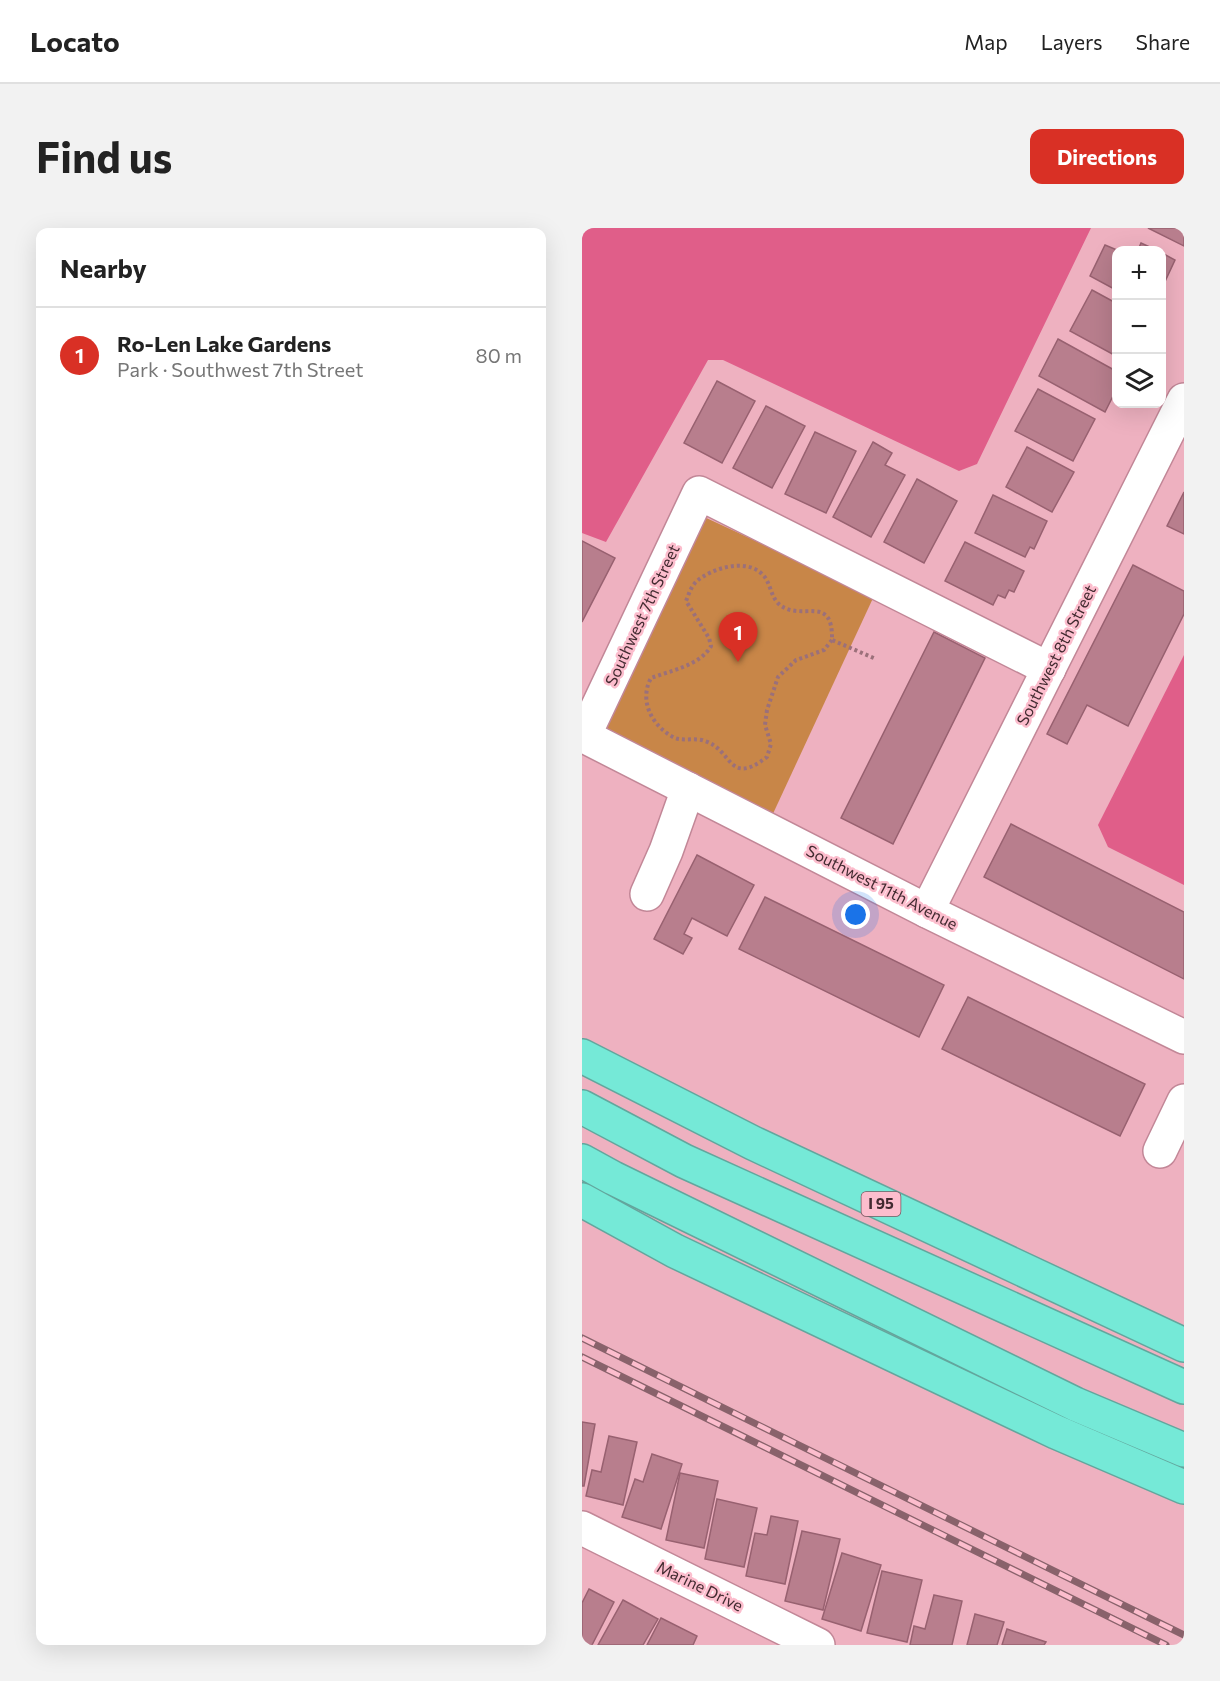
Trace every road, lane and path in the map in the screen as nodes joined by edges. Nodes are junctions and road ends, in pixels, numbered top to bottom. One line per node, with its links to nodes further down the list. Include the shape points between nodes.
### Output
1 (1183, 405): 4 (street, Southwest 8th Street)
2 (832, 640): 2 (path, via 832,625 827,616 778,603 761,573 742,566 709,573 695,583 686,601 711,646 700,659 651,678 645,688 648,713 674,737 704,740 735,767 753,767 767,757 771,744 765,725 778,677 796,660 824,650); 3 (path)
3 (876, 659)
4 (1048, 669): 5 (street, Southwest 7th Street, via 699,493); 8 (street, Southwest 8th Street)
5 (583, 735): 6 (street, Southwest 11th Avenue)
6 (688, 789): 7 (street); 8 (street, Southwest 11th Avenue)
7 (647, 894)
8 (927, 910): 9 (street, Southwest 11th Avenue)
9 (1184, 1037)
10 (582, 1056): 16 (highway, I 95, via 753,1143)
11 (1184, 1101): 13 (street)
12 (582, 1107): 17 (highway, via 684,1161)
13 (1160, 1151)
14 (582, 1161): 18 (highway, via 1075,1404)
15 (582, 1200): 19 (highway, via 696,1261 1056,1432)
16 (1184, 1345)
17 (1184, 1387)
18 (1184, 1450)
19 (1184, 1486)
20 (582, 1528): 21 (street, Marine Drive)
21 (818, 1645)

